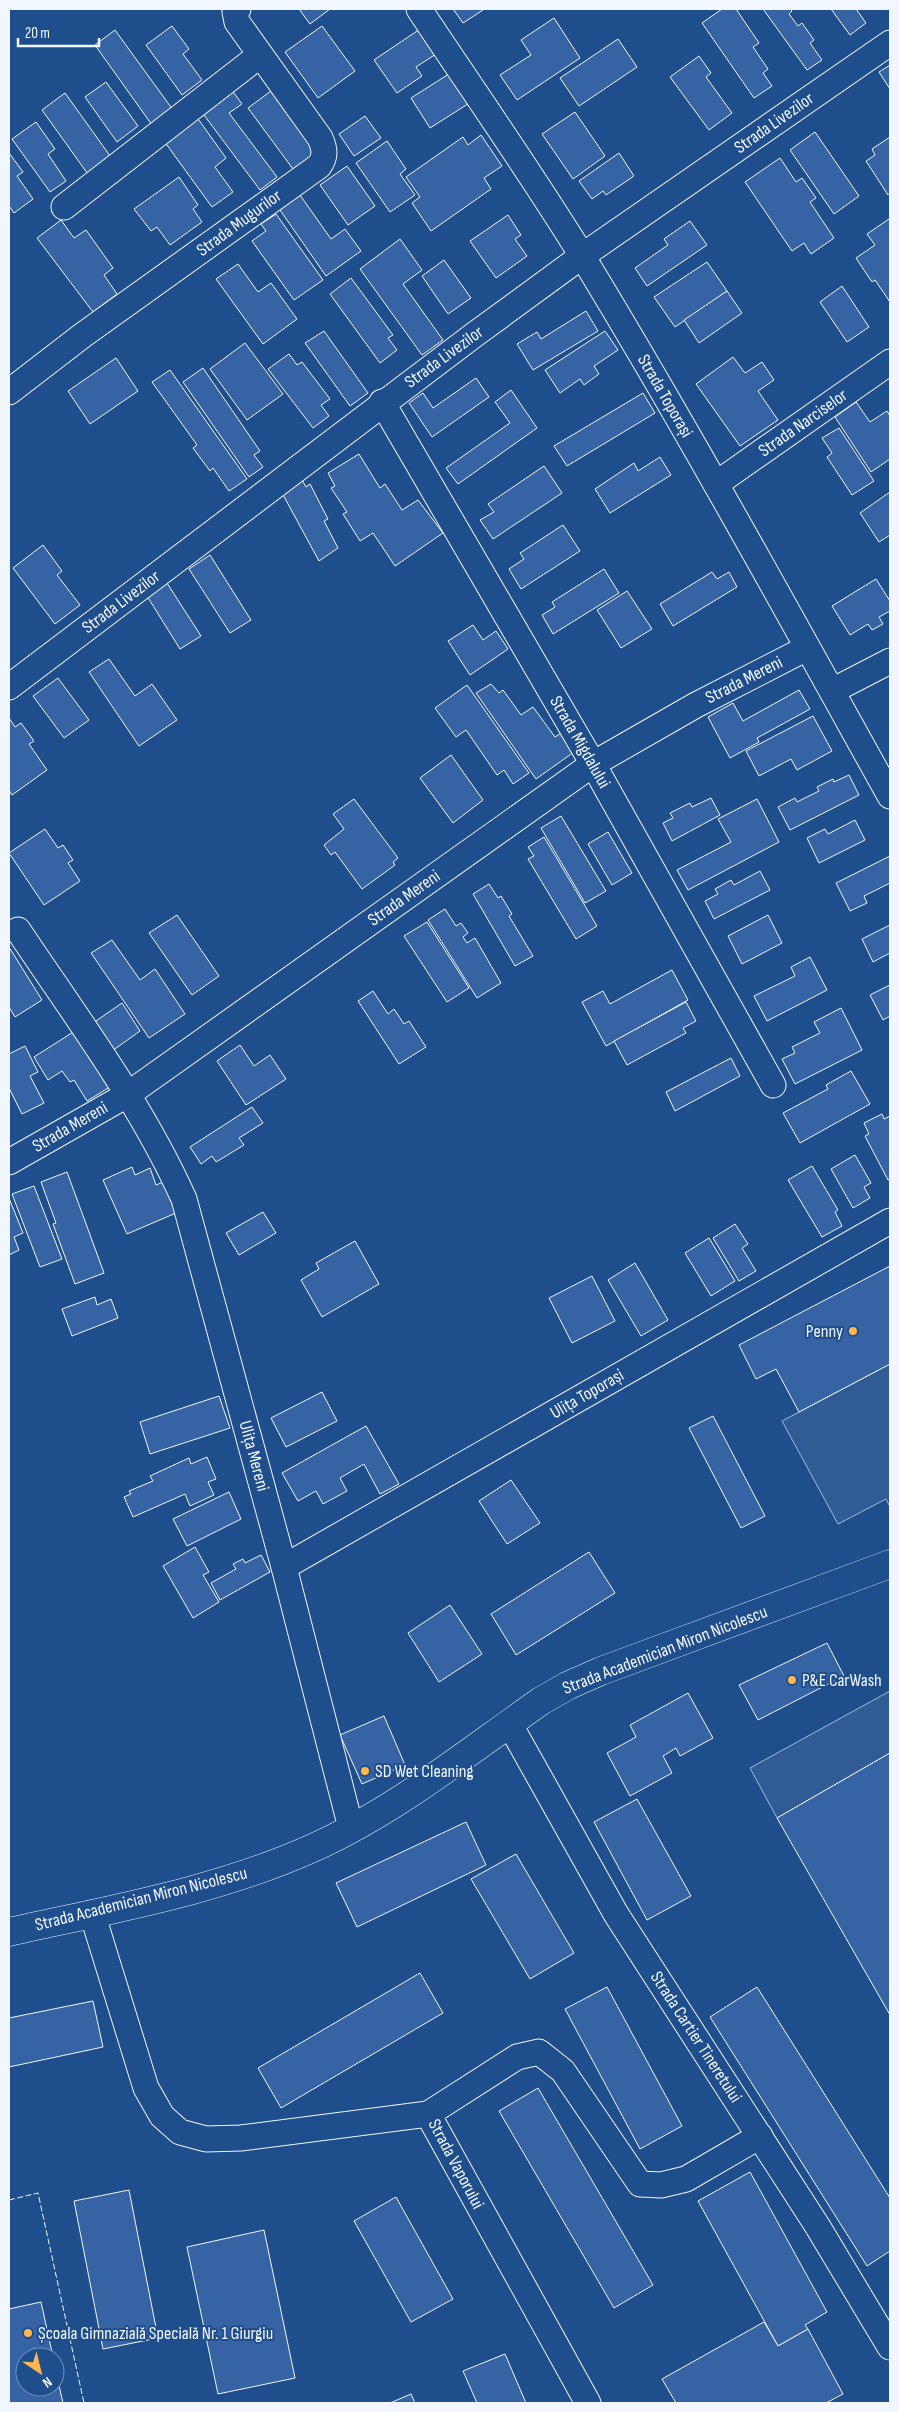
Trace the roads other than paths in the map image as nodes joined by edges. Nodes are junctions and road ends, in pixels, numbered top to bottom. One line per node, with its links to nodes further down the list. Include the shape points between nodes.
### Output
1 (238, 9): 4 (street, Strada Mugurilor, via 237,22)
2 (419, 9): 6 (street, Strada Toporași)
3 (890, 43): 6 (street, Strada Livezilor)
4 (260, 55): 5 (street); 8 (street, Strada Mugurilor, via 320,138 325,149 319,166)
5 (64, 207)
6 (582, 256): 9 (street, Strada Livezilor); 10 (street, Strada Toporași)
7 (890, 362): 10 (street, Strada Narciselor)
8 (9, 392)
9 (382, 402): 13 (street, Strada Livezilor); 15 (street, Strada Migdalului)
10 (716, 484): 11 (street, Strada Toporași)
11 (807, 648): 14 (street, Strada Toporași); 15 (street, Strada Mereni, via 696,705)
12 (890, 661): 14 (street)
13 (9, 687)
14 (832, 691): 16 (street, Strada Toporași)
15 (593, 764): 18 (street, Strada Migdalului); 19 (street, Strada Mereni)
16 (890, 796)
17 (18, 930): 19 (street, Ulița Mereni)
18 (773, 1084)
19 (127, 1094): 20 (street, Strada Mereni); 23 (street, Ulița Mereni, via 184,1199)
20 (9, 1162)
21 (890, 1221): 23 (street, Ulița Toporași)
22 (890, 1564): 24 (street, Strada Academician Miron Nicolescu, via 601,1671 567,1686)
23 (284, 1567): 25 (street, Ulița Mereni)
24 (509, 1723): 25 (street, Strada Academician Miron Nicolescu); 29 (street, Strada Cartier Tineretului, via 616,1914)
25 (351, 1828): 26 (street, Strada Academician Miron Nicolescu, via 308,1850 242,1875)
26 (92, 1913): 27 (street, Strada Academician Miron Nicolescu); 28 (street, via 146,2088 162,2116 180,2132 206,2139 240,2138)
27 (9, 1932)
28 (428, 2114): 29 (street, Strada Vaporului, via 517,2057 540,2052 563,2072 640,2184 661,2185 686,2179); 32 (street, Strada Vaporului)
29 (760, 2136): 30 (street, Strada Cartier Tineretului)
30 (883, 2316): 31 (street, Strada Cartier Tineretului)
31 (890, 2346)
32 (588, 2403)

